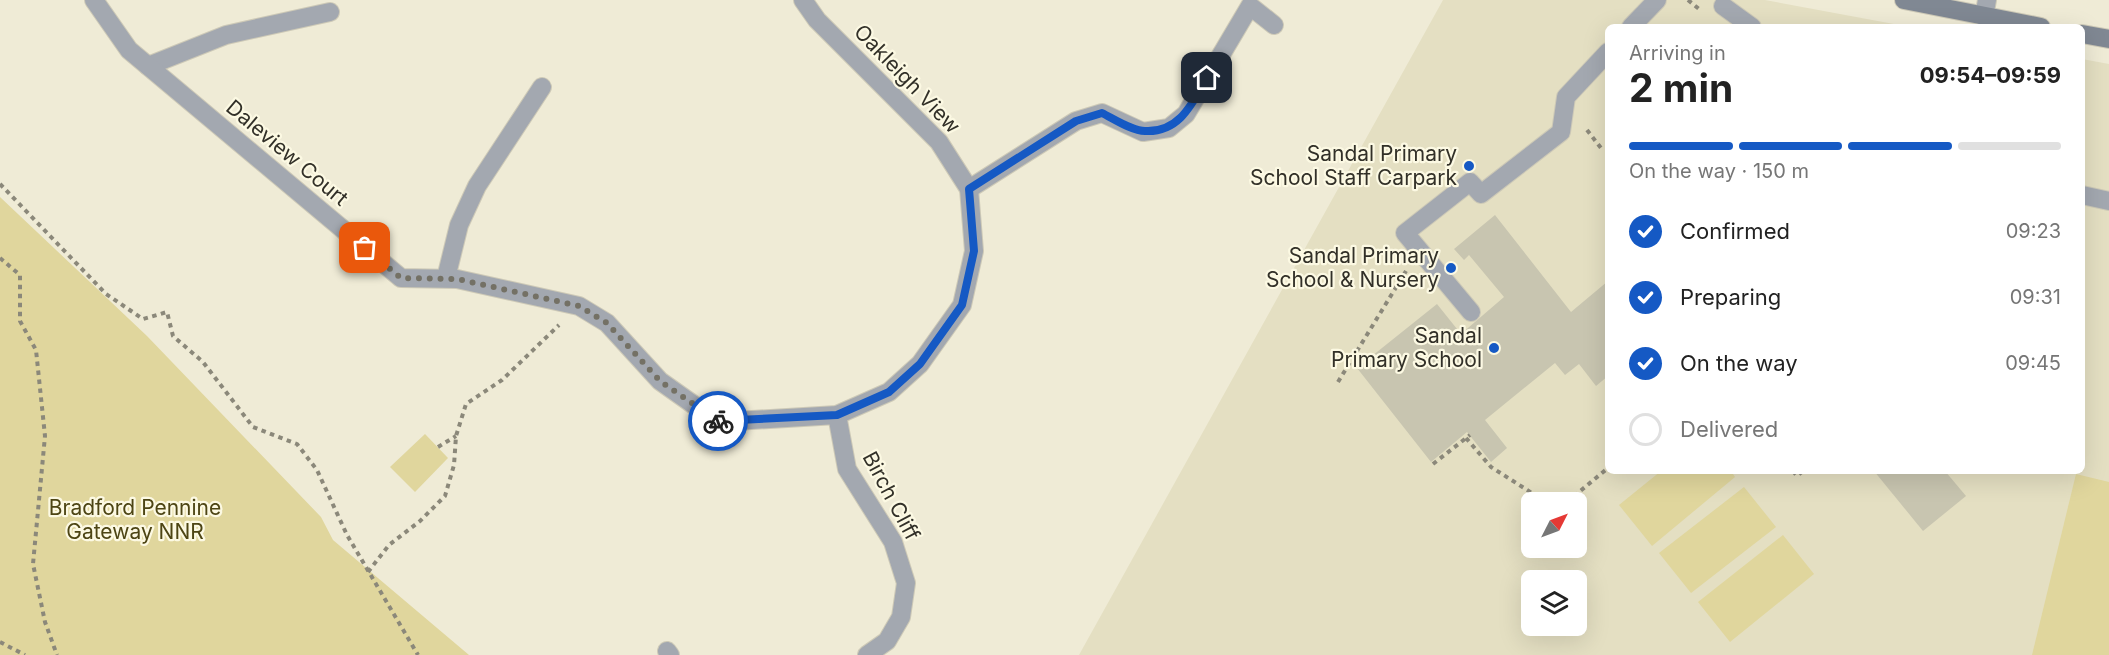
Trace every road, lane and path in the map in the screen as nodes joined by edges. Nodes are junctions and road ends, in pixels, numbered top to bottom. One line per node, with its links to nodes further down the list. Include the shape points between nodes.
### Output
1 (94, 0): 15 (street, Daleview Court, via 129,50)
2 (803, 0): 20 (street, Oakleigh View, via 817,20 939,142)
3 (1657, 0): 8 (street)
4 (1904, 0): 6 (street)
5 (1723, 6): 9 (street)
6 (1985, 9): 10 (street)
7 (330, 12): 15 (street, via 226,35)
8 (1634, 24)
9 (1748, 24)
10 (2032, 24)
11 (1274, 25): 20 (street, via 1250,6 1186,114 1169,128 1143,132 1102,113 1076,121)
12 (2085, 35): 13 (street)
13 (2109, 39)
14 (1605, 55): 23 (street, via 1566,97 1561,132 1481,194 1470,182 1405,233)
15 (148, 66): 25 (street, Daleview Court, via 401,278)
16 (543, 87): 25 (street, via 477,186 459,225)
17 (1587, 122): 18 (path, via 1587,131)
18 (1601, 148)
19 (0, 184): 36 (path, via 105,294 144,319 167,312 173,336 203,362 253,427 297,444 317,470)
20 (969, 189): 29 (street, Oakleigh View, via 974,251 962,305 920,364 889,392)
21 (2085, 196): 22 (street)
22 (2109, 201)
23 (1419, 249): 27 (street); 28 (path)
24 (0, 258): 39 (path, via 20,275 20,321 36,350 45,436 33,564 45,622)
25 (446, 278): 26 (street, Oakleigh View)
26 (579, 306): 29 (street, Oakleigh View, via 607,323 660,381 718,422); 30 (path, via 502,380 466,404)
27 (1471, 312)
28 (1338, 382)
29 (837, 415): 41 (street, Birch Cliff, via 847,469 893,542 906,583 901,617 887,641)
30 (456, 436): 31 (path); 36 (path, via 454,465 445,496 388,545)
31 (438, 447)
32 (1433, 464): 34 (path, via 1468,436 1491,467)
33 (1605, 470): 35 (path)
34 (1530, 492)
35 (1579, 492)
36 (368, 572): 40 (path)
37 (0, 642): 38 (path)
38 (26, 655)
39 (57, 655)
40 (418, 655)
41 (867, 655)

